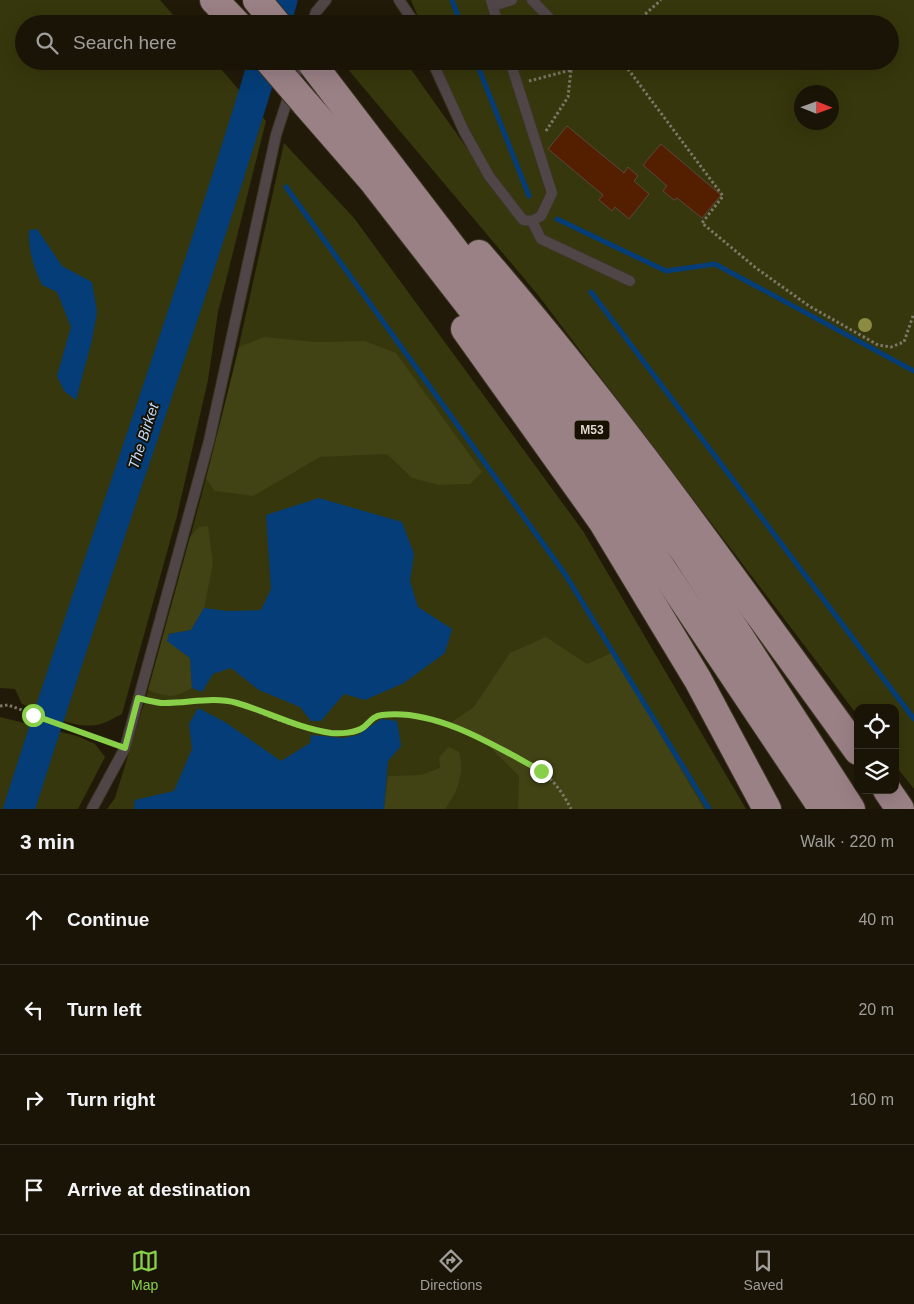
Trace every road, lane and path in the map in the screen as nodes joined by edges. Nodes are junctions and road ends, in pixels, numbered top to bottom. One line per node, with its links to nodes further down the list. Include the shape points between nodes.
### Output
1 (257, 0): 8 (highway)
2 (326, 0): 9 (lane)
3 (399, 0): 10 (lane)
4 (512, 0): 7 (lane)
5 (532, 0): 11 (lane)
6 (661, 0): 12 (path)
7 (492, 3)
8 (270, 15)
9 (315, 15)
10 (409, 15)
11 (546, 15)
12 (644, 15)
13 (277, 70): 22 (highway, M53, bridge)
14 (304, 70): 27 (lane, via 276,135 207,449)
15 (314, 70): 36 (highway, M53, via 685,552)
16 (315, 70): 30 (highway, via 533,316 658,478)
17 (436, 70): 24 (lane, via 489,176 523,220)
18 (513, 70): 21 (lane)
19 (571, 70): 21 (path); 23 (path, via 568,97)
20 (629, 70): 26 (path, via 724,196 702,223 809,306 878,345 891,347 904,342)
21 (517, 84): 23 (lane)
22 (305, 103): 34 (highway, via 602,521 698,680); 35 (highway, M53, via 372,180 588,458)
23 (537, 144): 24 (lane, via 552,193 541,216)
24 (532, 222): 25 (lane, via 541,240)
25 (630, 281)
26 (914, 313)
27 (138, 698): 29 (lane); 33 (path, via 160,703 214,700 236,703 290,723 332,733 362,729 375,716 383,714 437,722 486,741 541,771 557,787)
28 (0, 706): 29 (path, via 8,706)
29 (125, 748): 32 (lane)
30 (857, 749)
31 (890, 794): 37 (highway)
32 (92, 809)
33 (571, 809)
34 (767, 809)
35 (823, 809)
36 (852, 809)
37 (900, 809)

